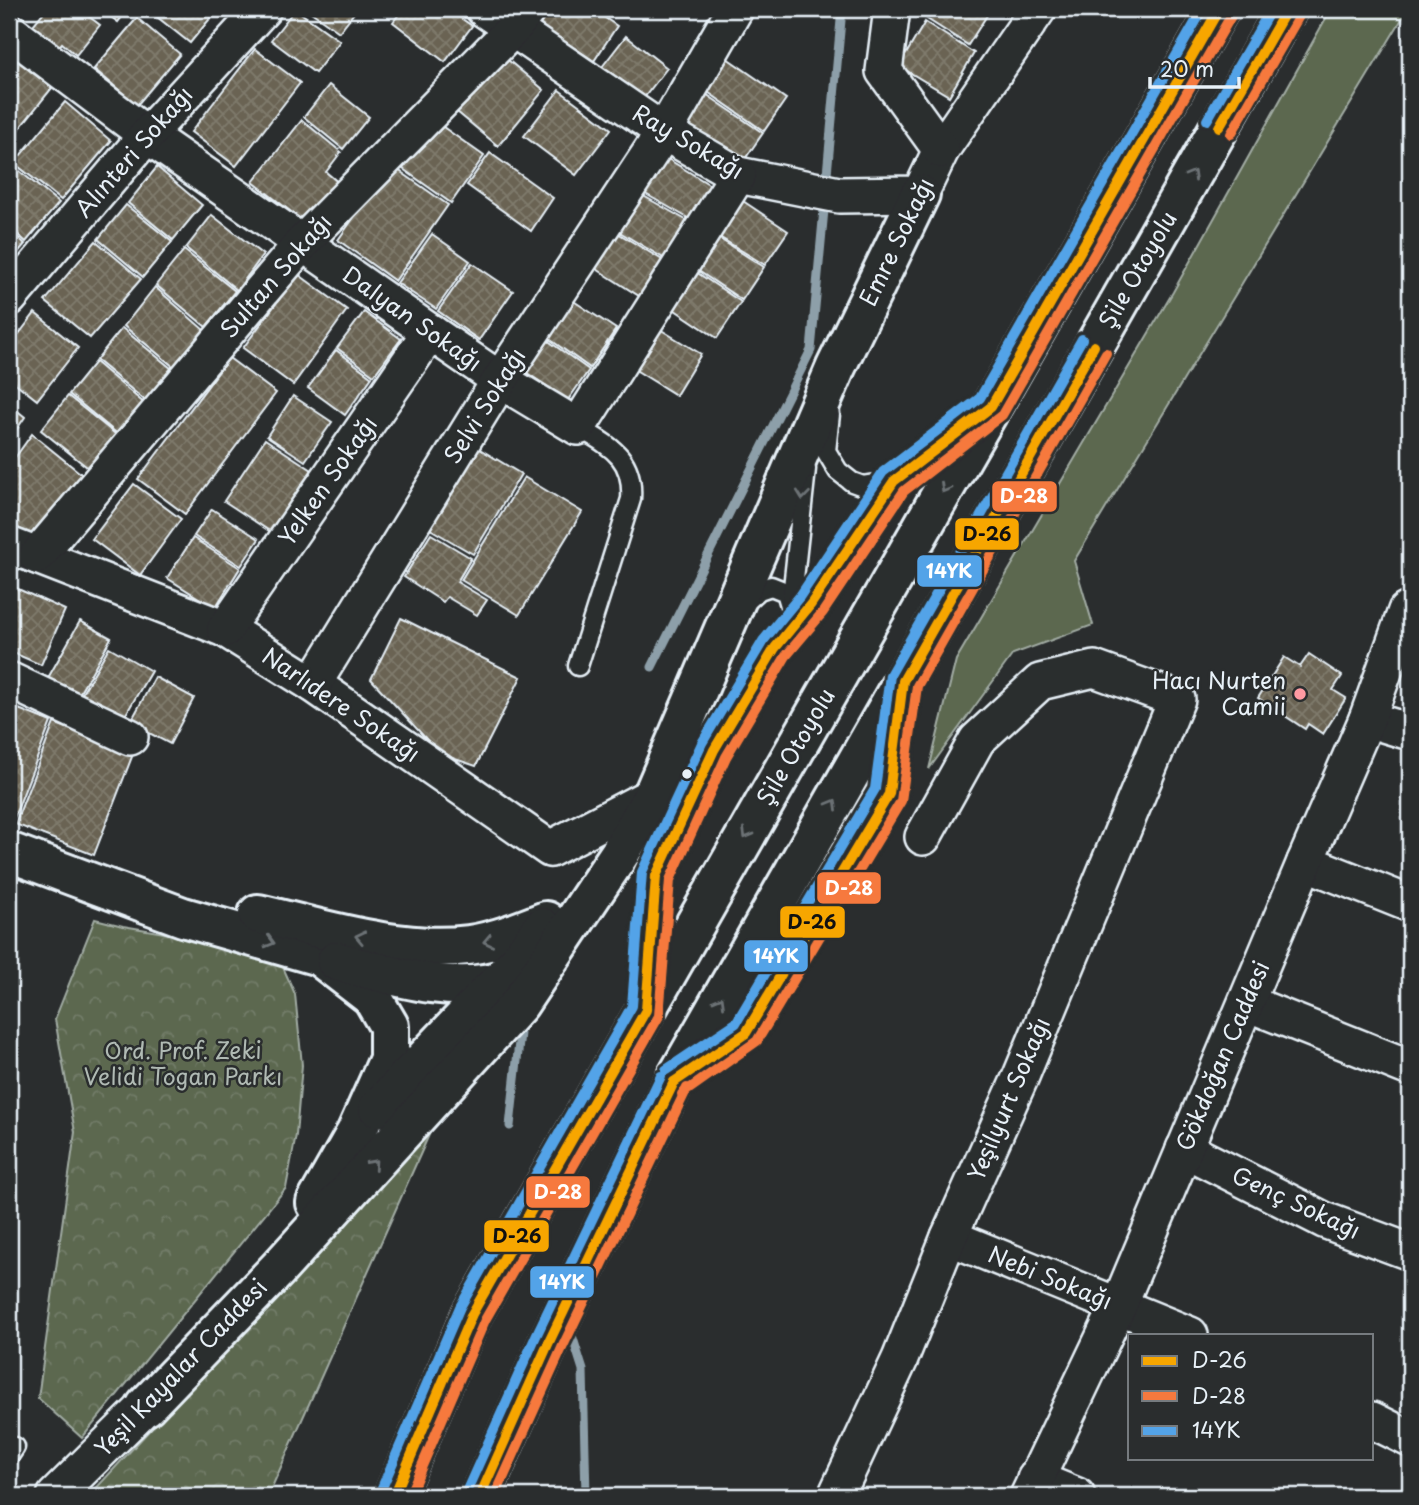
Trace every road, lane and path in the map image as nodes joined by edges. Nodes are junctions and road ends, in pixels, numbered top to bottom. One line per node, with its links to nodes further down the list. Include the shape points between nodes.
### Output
1 (15, 9): 9 (street)
2 (263, 9): 13 (street, Alınteri Sokağı)
3 (484, 9): 10 (street, Ray Sokağı)
4 (735, 9): 12 (street, Selvi Sokağı)
5 (892, 9): 14 (street, via 884,71)
6 (1038, 9): 14 (street, Emre Sokağı)
7 (1219, 9): 22 (main road, Şile Otoyolu)
8 (1287, 9): 66 (main road, Şile Otoyolu, one-way to 8, via 674,1082)
9 (9, 16)
10 (520, 19): 12 (street, Ray Sokağı); 17 (street, Sultan Sokağı)
11 (9, 31): 13 (street, Dalyan Sokağı)
12 (664, 132): 15 (street, Ray Sokağı); 21 (street, Selvi Sokağı)
13 (147, 135): 17 (street, Dalyan Sokağı); 18 (street, Alınteri Sokağı)
14 (941, 150): 16 (street, Emre Sokağı)
15 (738, 175): 16 (street, Ray Sokağı, via 822,192); 23 (street)
16 (920, 194): 20 (main road, Emre Sokağı)
17 (303, 242): 19 (street, Dalyan Sokağı); 26 (street, Sultan Sokağı)
18 (9, 298)
19 (430, 332): 21 (street, Dalyan Sokağı); 29 (street, Yelken Sokağı)
20 (836, 367): 24 (main road, Emre Sokağı); 25 (lane, via 826,451 838,471 852,482 863,486)
21 (499, 380): 23 (street, Dalyan Sokağı); 34 (street, Selvi Sokağı)
22 (991, 407): 25 (lane); 50 (main road, Şile Otoyolu, one-way to 50)
23 (578, 427): 32 (lane, via 615,449 632,487)
24 (811, 428): 27 (lane, one-way to 27); 30 (main road, Emre Sokağı)
25 (894, 481): 31 (lane, via 811,604)
26 (23, 551): 29 (street, Narlıdere Sokağı)
27 (791, 606): 30 (lane, via 786,592 771,586 759,590 748,598); 31 (lane, via 791,616)
28 (1406, 611): 35 (street, Gökdoğan Caddesi)
29 (225, 629): 34 (street, Narlıdere Sokağı)
30 (719, 640): 38 (main road, Emre Sokağı)
31 (775, 648): 50 (lane, via 714,750 656,876)
32 (578, 666)
33 (9, 680): 37 (street)
34 (313, 684): 38 (street, Narlıdere Sokağı, via 550,849)
35 (1367, 719): 36 (street); 41 (street, Gökdoğan Caddesi)
36 (1410, 732)
37 (130, 737)
38 (653, 795): 44 (main road, via 601,841); 47 (main road, Emre Sokağı, via 542,970)
39 (923, 837): 55 (street, Yeşilyurt Sokağı, via 977,740 1040,682 1094,669 1177,699)
40 (9, 852): 42 (main road)
41 (1305, 862): 43 (street); 49 (street, Gökdoğan Caddesi)
42 (135, 901): 45 (main road, one-way to 42, via 361,937 187,897); 46 (main road, one-way to 46)
43 (1410, 904)
44 (546, 921): 45 (main road, one-way to 45, via 481,943); 47 (main road, via 519,960)
45 (428, 945): 48 (main road)
46 (319, 956): 48 (main road, via 421,982); 52 (main road, via 372,997 389,1026 390,1059)
47 (508, 993): 48 (main road); 53 (main road)
48 (460, 1000): 52 (main road); 53 (main road, via 467,1032 462,1047 405,1110)
49 (1247, 1003): 51 (street); 54 (street, Gökdoğan Caddesi)
50 (646, 1010): 65 (main road, Şile Otoyolu, via 472,1314)
51 (1410, 1068)
52 (359, 1129): 57 (main road)
53 (400, 1135): 57 (main road, one-way to 53)
54 (1184, 1149): 56 (street, Genç Sokağı, via 1324,1220); 58 (street, Gökdoğan Caddesi)
55 (949, 1237): 58 (street, Nebi Sokağı); 67 (street, Yeşilyurt Sokağı, via 900,1359)
56 (1410, 1252)
57 (278, 1269): 60 (main road, Yeşil Kayalar Caddesi)
58 (1119, 1305): 59 (street, Nebi Sokağı); 63 (street, Gökdoğan Caddesi)
59 (1188, 1334)
60 (146, 1406): 64 (street, Yeşil Kayalar Caddesi)
61 (1374, 1421): 62 (street)
62 (1410, 1439)
63 (1032, 1488): 68 (street)
64 (55, 1496)
65 (394, 1496)
66 (480, 1496)
67 (836, 1496)
68 (1077, 1496)

